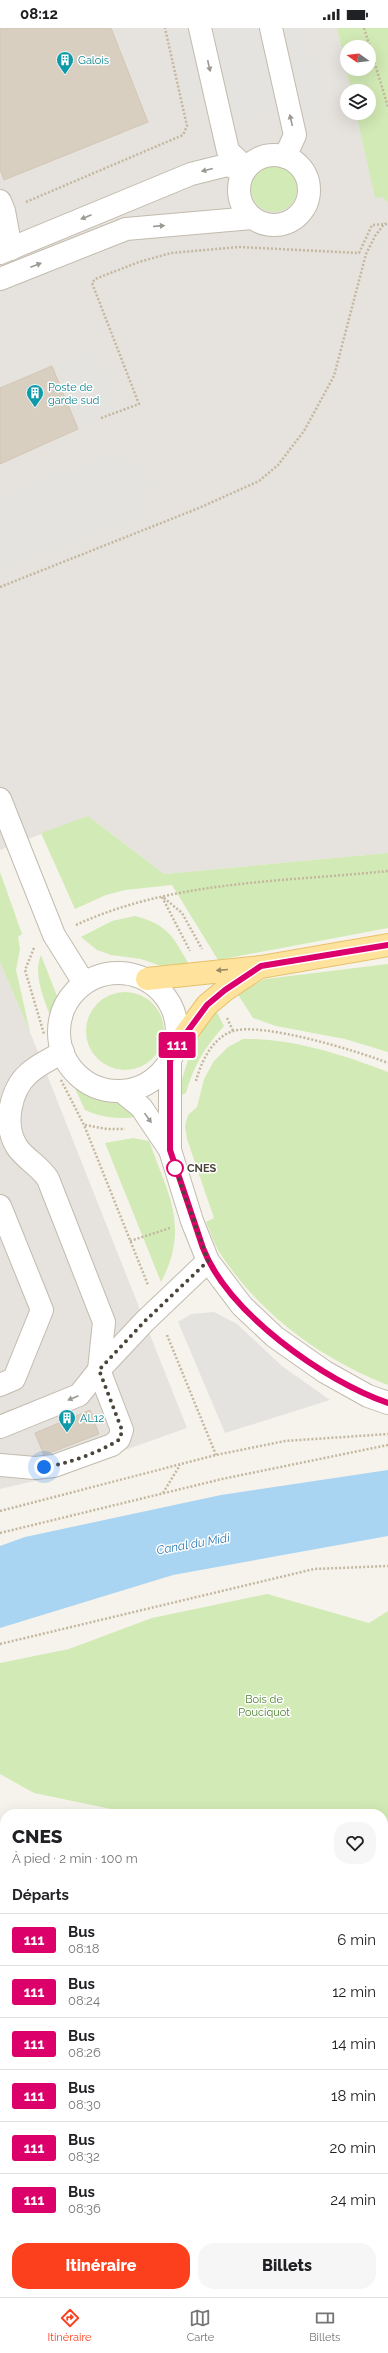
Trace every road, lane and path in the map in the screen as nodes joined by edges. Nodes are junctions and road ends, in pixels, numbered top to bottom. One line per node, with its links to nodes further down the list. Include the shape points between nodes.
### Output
1 (165, 28): 8 (path, via 187,126 183,135)
2 (200, 28): 7 (street, one-way to 7, via 228,151)
3 (271, 28): 6 (street, one-way to 3, via 295,135)
4 (364, 28): 5 (path)
5 (388, 107)
6 (286, 157): 7 (street, via 264,156); 9 (street, via 298,165 307,178 308,198 304,208 286,223 275,225)
7 (245, 169): 9 (street, via 240,180 240,201); 11 (street, one-way to 11, via 227,164 191,174)
8 (2, 206): 11 (street)
9 (252, 218): 12 (street, one-way to 9, via 126,229)
10 (386, 224): 13 (path, via 372,225 359,253 239,247 171,253 95,279 92,282 139,404); 14 (path, via 375,236 366,254 334,376 304,431 278,465 259,481 199,508)
11 (5, 251)
12 (0, 279)
13 (101, 418)
14 (0, 587)
15 (0, 799): 21 (street, via 54,935)
16 (388, 871): 18 (path, via 186,890 162,896 182,913)
17 (388, 945): 19 (main road)
18 (204, 952)
19 (261, 966): 20 (main road, one-way to 20); 24 (main road, via 207,1005)
20 (147, 979): 21 (street, via 115,972 99,975); 24 (street, via 162,992 173,1008 178,1027)
21 (84, 983): 23 (street, via 70,997 62,1014 59,1034)
22 (233, 1031): 25 (path, via 262,1030 299,1037 368,1055)
23 (63, 1052): 26 (street, via 72,1069 86,1081 102,1089); 30 (street, via 30,1072 21,1083 14,1097 10,1124 17,1147 48,1179 104,1322)
24 (173, 1054): 26 (street, via 157,1077 140,1087); 27 (street)
25 (388, 1063)
26 (121, 1091): 27 (street, one-way to 27, via 141,1107)
27 (170, 1150): 29 (street, via 192,1221)
28 (0, 1206): 31 (street, via 42,1310 14,1379)
29 (208, 1261): 30 (street, via 145,1321); 32 (street, via 242,1306 275,1337 325,1372 368,1396)
30 (99, 1370): 33 (street, one-way to 33, via 79,1395); 37 (street, via 122,1430 120,1439 112,1445 54,1466 35,1468)
31 (0, 1385)
32 (388, 1403)
33 (0, 1427)
34 (388, 1434): 36 (path, via 285,1441)
35 (388, 1445): 38 (path)
36 (180, 1464): 38 (path); 39 (path)
37 (0, 1465)
38 (163, 1494): 40 (path)
39 (0, 1511)
40 (0, 1533)
41 (388, 1566): 42 (path, via 314,1569)
42 (0, 1644)

